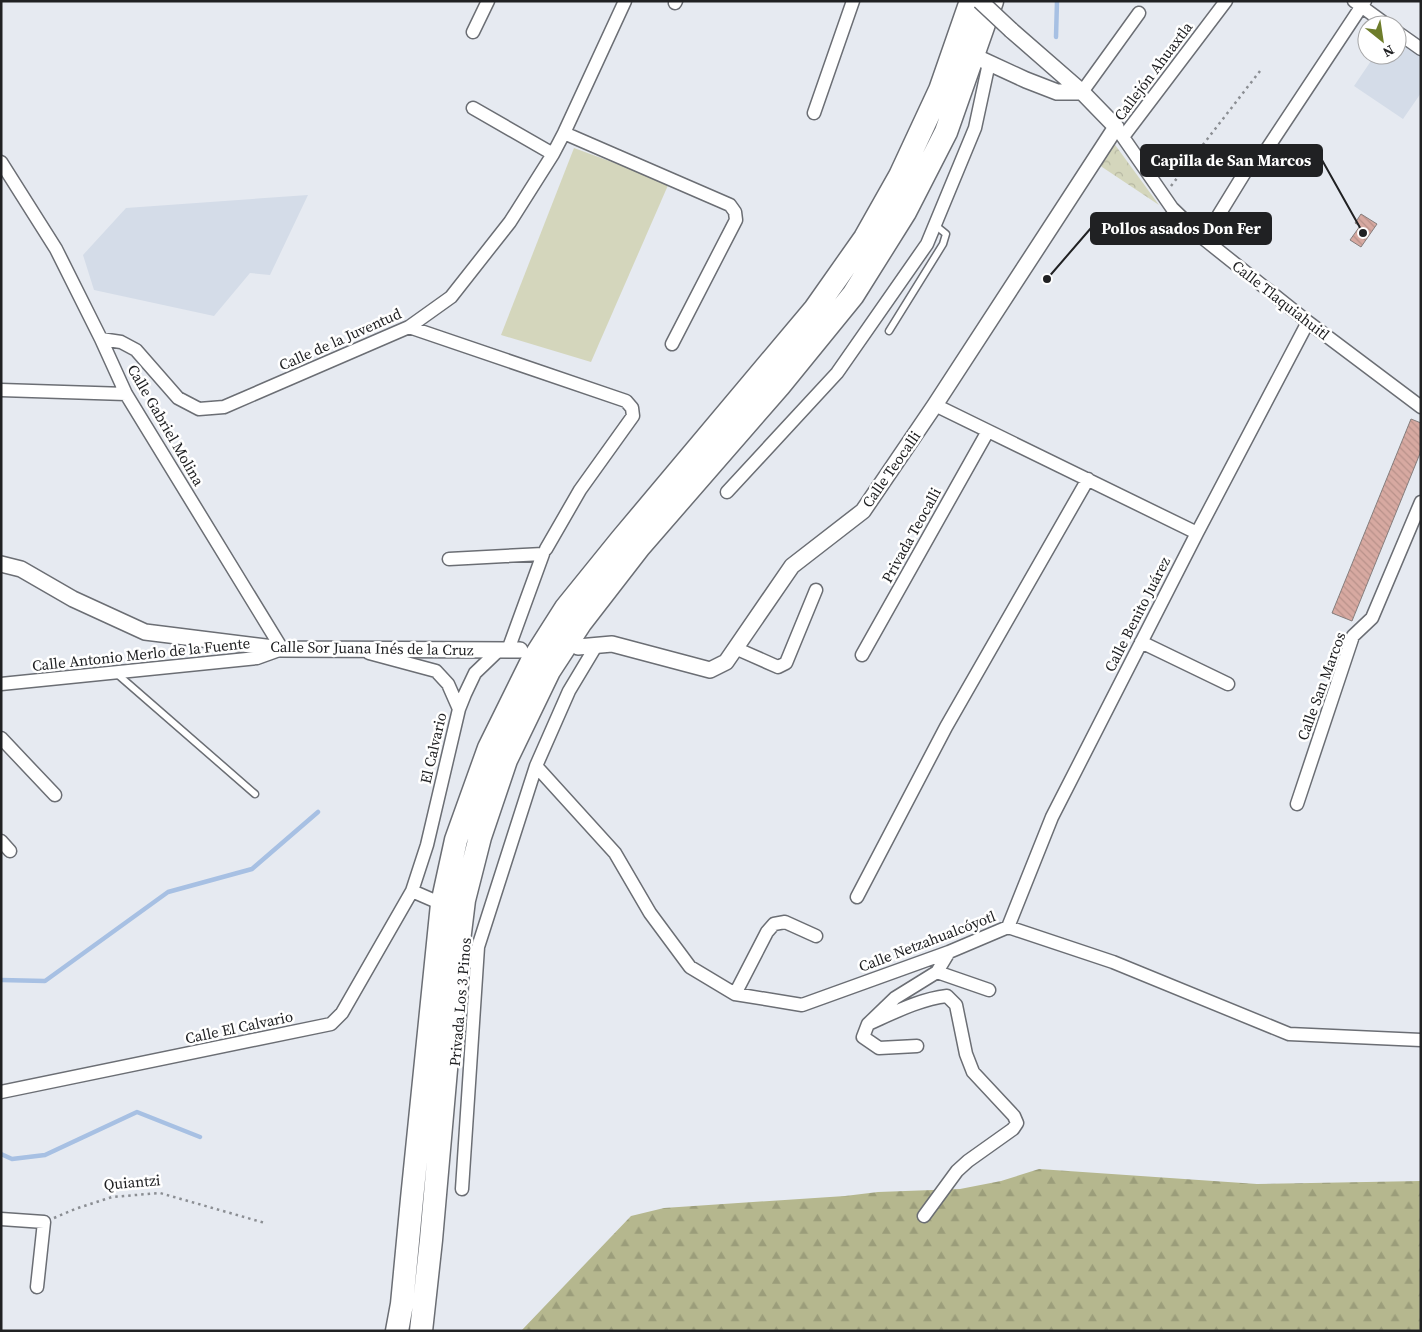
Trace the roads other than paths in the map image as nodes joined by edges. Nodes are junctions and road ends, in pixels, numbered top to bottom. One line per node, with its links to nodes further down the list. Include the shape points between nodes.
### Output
1 (488, 1): 11 (street)
2 (625, 1): 19 (street, Calle de la Juventud)
3 (853, 1): 17 (street)
4 (971, 1): 63 (highway, via 940,90 900,176 865,238 815,309 566,608 531,663 489,748 456,840)
5 (980, 1): 15 (street, Calle Tlaquiahuitl, bridge)
6 (992, 1): 14 (highway)
7 (1226, 1): 18 (street, Callejón Ahuaxtla)
8 (1360, 3): 10 (street); 23 (street, via 1265,152 1250,164)
9 (1139, 12): 15 (street)
10 (1375, 15)
11 (474, 32)
12 (1407, 39): 13 (street)
13 (1421, 49)
14 (982, 60): 15 (street, via 1057,92); 22 (street, via 975,128); 79 (highway, via 905,212 853,295 639,547 582,622 549,671 506,760 480,836 464,900)
15 (1082, 92): 18 (street, Calle Tlaquiahuitl)
16 (473, 108): 20 (street)
17 (814, 113)
18 (1120, 132): 23 (street, Calle Tlaquiahuitl, via 1172,208); 31 (street, Calle Teocalli)
19 (564, 133): 20 (street, Calle de la Juventud); 28 (street, via 730,205 735,212 736,220)
20 (553, 154): 25 (street, Calle de la Juventud, via 510,222 451,297)
21 (1, 162): 27 (street, Calle Gabriel Molina, via 56,249)
22 (935, 225): 26 (lane, via 946,234 943,244); 35 (street, via 927,244 837,374)
23 (1204, 239): 24 (street, Calle Tlaquiahuitl)
24 (1308, 322): 32 (street, Calle Tlaquiahuitl); 37 (street, Calle Benito Juárez)
25 (408, 327): 27 (street, Calle de la Juventud, via 224,407 198,409 178,398 136,350 121,342); 38 (street, via 626,401 632,408 633,416 580,490)
26 (889, 331)
27 (101, 339): 30 (street, Calle Gabriel Molina)
28 (672, 344)
29 (1, 390): 30 (street)
30 (126, 394): 47 (street, Calle Gabriel Molina)
31 (935, 404): 33 (street); 46 (street, Calle Teocalli, via 863,511 792,566)
32 (1421, 406)
33 (988, 431): 34 (street); 49 (street, Privada Teocalli)
34 (1088, 479): 37 (street); 62 (street, via 946,727)
35 (727, 492)
36 (1421, 502): 58 (street, Calle San Marcos, via 1372,618 1353,636)
37 (1197, 533): 42 (street, Calle Benito Juárez)
38 (546, 549)
39 (448, 559): 48 (street, via 544,554)
40 (1, 564): 47 (street, Calle Sor Juana Inés de la Cruz, via 21,569 73,600 145,632)
41 (816, 590): 46 (street, via 786,663 778,667)
42 (1141, 642): 52 (street); 64 (street, Calle Benito Juárez, via 1052,817)
43 (596, 646): 44 (street, Calle Teocalli); 46 (street, Calle Teocalli, via 612,644 710,670 726,662); 55 (street, Privada Los 3 Pinos, via 569,691)
44 (578, 647)
45 (353, 648): 47 (street, Calle Sor Juana Inés de la Cruz); 48 (street, Calle Sor Juana Inés de la Cruz); 53 (street, El Calvario, via 436,671 448,684)
46 (735, 648)
47 (282, 649): 50 (street, Calle Antonio Merlo de la Fuente, via 257,658)
48 (509, 650): 53 (street, via 475,673)
49 (862, 655)
50 (115, 673): 51 (street, Calle Antonio Merlo de la Fuente); 56 (lane)
51 (1, 684)
52 (1228, 684)
53 (459, 709): 61 (street, El Calvario, via 427,845)
54 (1, 738): 57 (street)
55 (536, 766): 69 (street, Calle Netzahualcóyotl, via 615,853 650,913 690,967); 74 (street, Privada Los 3 Pinos, via 478,947)
56 (255, 794)
57 (55, 795)
58 (1297, 804)
59 (1, 841): 60 (street)
60 (10, 851)
61 (412, 891): 63 (street); 73 (street, Calle El Calvario, via 342,1013 331,1024)
62 (857, 897)
63 (442, 904): 78 (highway)
64 (1008, 928): 66 (street, Calle Netzahualcóyotl); 71 (street, Calle Netzahualcóyotl, via 1113,962 1289,1034)
65 (816, 936): 69 (street, via 785,922 774,924 766,932)
66 (949, 952): 67 (street); 69 (street, Calle Netzahualcóyotl, via 802,1005)
67 (937, 972): 68 (street); 70 (street, via 895,998)
68 (989, 990)
69 (735, 994)
70 (868, 1024): 72 (street, via 863,1037 879,1048); 75 (street, via 894,1012 948,996 956,1005 966,1054 974,1072 1017,1123 957,1171)
71 (1421, 1040)
72 (917, 1046)
73 (1, 1092)
74 (462, 1189)
75 (924, 1216)
76 (1, 1219): 77 (street, via 44,1222)
77 (37, 1287)
78 (397, 1331)
79 (421, 1331)

